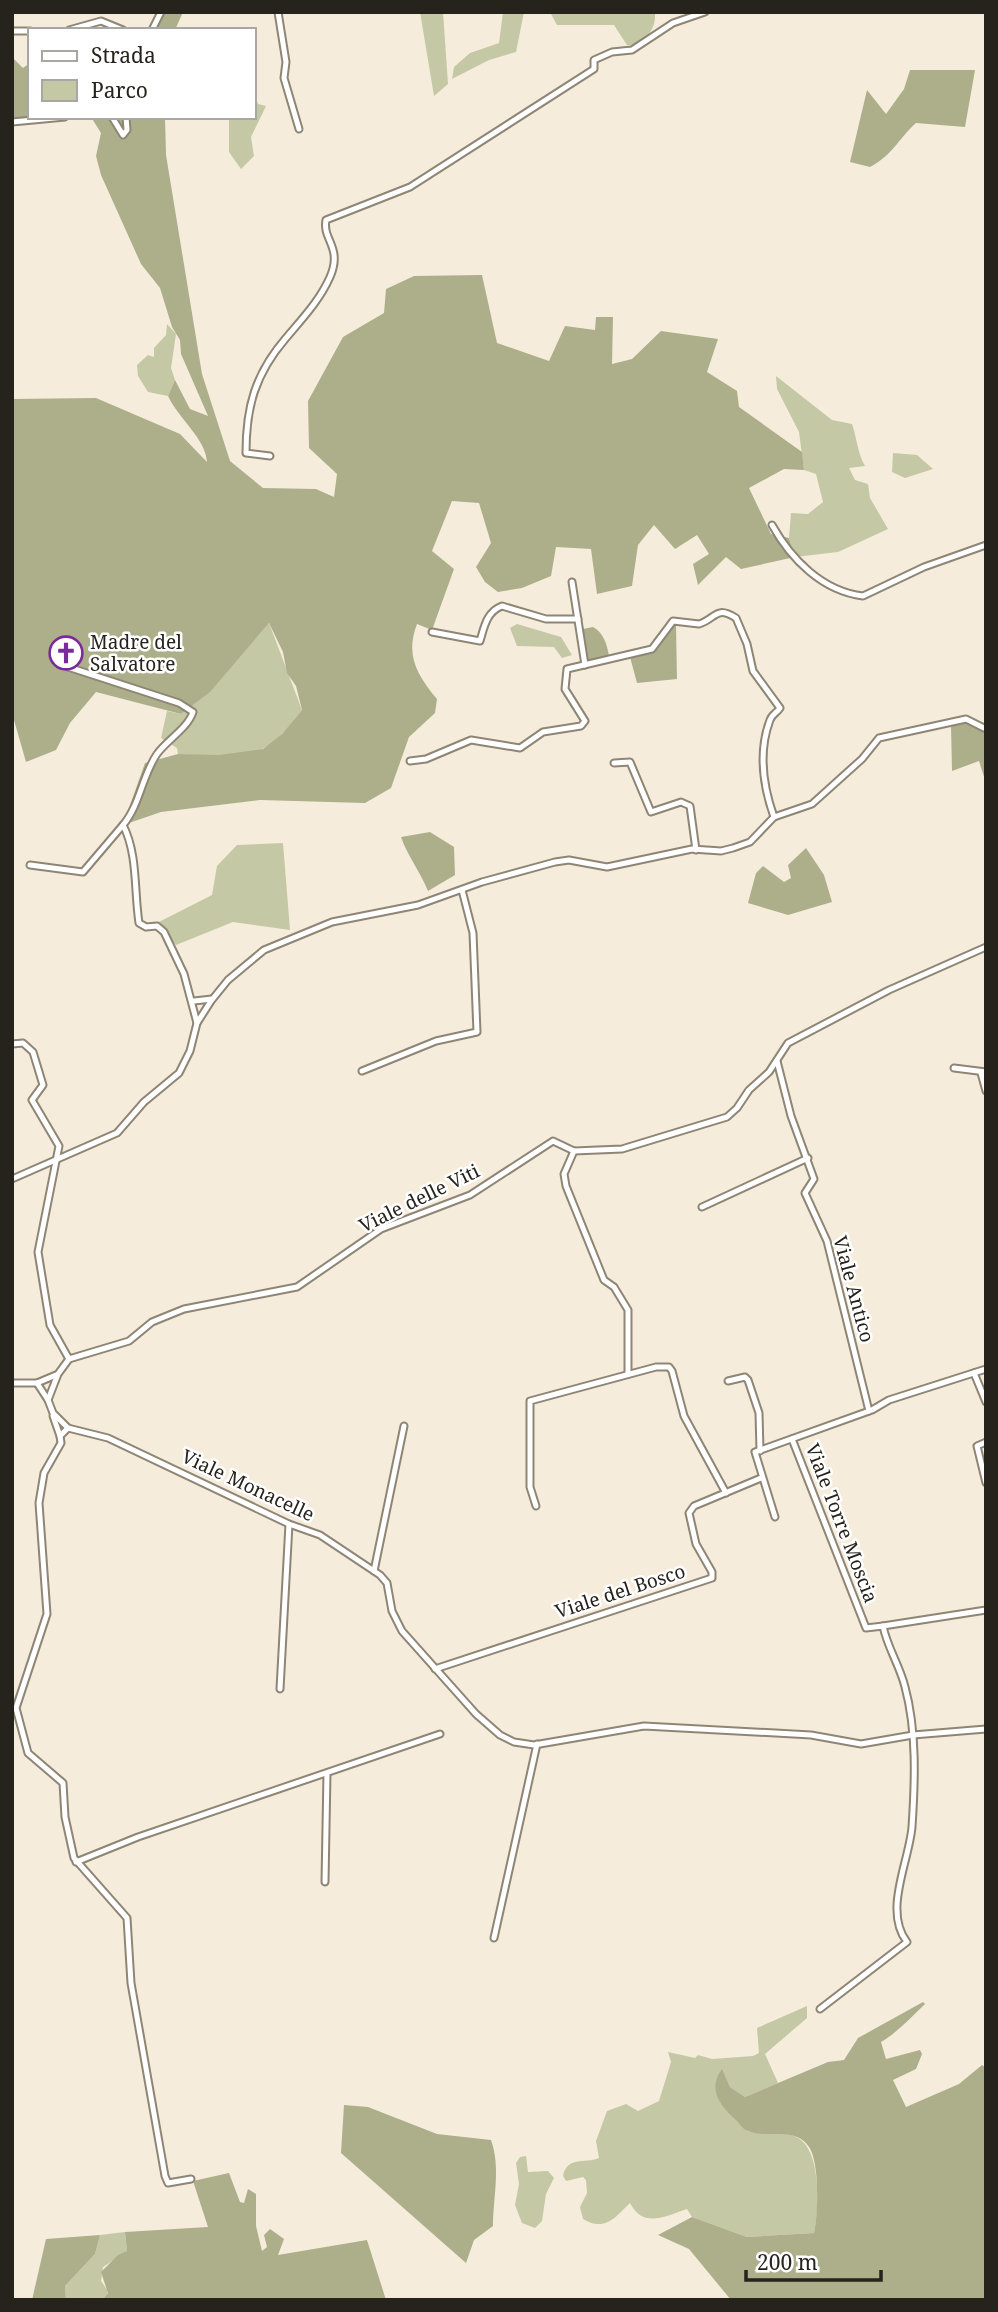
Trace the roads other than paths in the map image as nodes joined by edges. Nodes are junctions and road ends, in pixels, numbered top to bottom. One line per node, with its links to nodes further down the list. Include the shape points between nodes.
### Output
1 (161, 12): 6 (street)
2 (278, 12): 11 (street, via 284,78)
3 (705, 12): 12 (street, via 673,23 632,50 601,55 594,60 594,69 426,178 326,220 336,257 331,276 265,367 246,416 246,453)
4 (76, 28): 5 (street, via 101,21)
5 (118, 28)
6 (153, 28)
7 (44, 119): 10 (street)
8 (113, 119): 9 (street, via 123,135)
9 (125, 119)
10 (12, 122)
11 (299, 129)
12 (270, 456)
13 (772, 525): 14 (street, via 795,561 863,596)
14 (986, 545)
15 (572, 582): 16 (street)
16 (578, 619): 17 (street, via 546,619 502,606 495,608 481,629 480,641); 18 (street)
17 (432, 632)
18 (585, 665): 21 (street, via 567,669 565,690 585,721 581,726 543,733 520,748 471,740); 23 (street, via 653,649 673,621 704,624 715,613 735,617 753,671 780,708 770,719 762,760)
19 (68, 667): 24 (street, via 179,703 193,712 156,755)
20 (986, 729): 23 (street, via 966,719 879,738 812,804)
21 (410, 761)
22 (614, 764): 25 (street, via 630,762 651,812 681,802 690,806)
23 (774, 817): 25 (street, via 750,842 721,851)
24 (123, 825): 26 (street, via 83,872); 30 (street, via 133,852 139,923 164,932)
25 (696, 850): 27 (street, via 607,867 555,862)
26 (30, 865)
27 (462, 890): 29 (street, via 418,905 332,922 264,950); 35 (street, via 473,933 477,1032 436,1041)
28 (986, 947): 33 (street, Viale delle Viti, via 821,1024 788,1043)
29 (212, 999): 30 (street); 31 (street)
30 (194, 1001): 31 (street)
31 (197, 1023): 40 (street, via 180,1073 144,1102 117,1133)
32 (12, 1044): 40 (street, via 29,1046 40,1069 43,1084 33,1100 59,1146)
33 (777, 1060): 38 (street, Viale delle Viti, via 727,1117 622,1149); 39 (street, Viale Antico)
34 (954, 1068): 36 (street)
35 (362, 1071)
36 (983, 1072): 37 (street)
37 (986, 1091)
38 (574, 1151): 43 (street, Viale delle Viti, via 557,1142 548,1143 470,1195 381,1229 297,1287 184,1309 152,1322 129,1341); 47 (street, via 564,1174 566,1186 604,1280 628,1310)
39 (807, 1158): 42 (street); 53 (street, Viale Antico, via 814,1179 805,1193 827,1241)
40 (56, 1161): 41 (street); 43 (street, via 38,1252 50,1325)
41 (12, 1179)
42 (702, 1207)
43 (69, 1359): 46 (street)
44 (986, 1369): 45 (street)
45 (974, 1373): 52 (street); 53 (street, via 889,1400)
46 (58, 1374): 50 (street); 51 (street)
47 (628, 1374): 63 (street, via 669,1367 692,1435); 64 (street, via 530,1401 530,1487)
48 (728, 1381): 60 (street, via 748,1380 759,1413)
49 (12, 1383): 50 (street)
50 (37, 1383): 51 (street)
51 (48, 1400): 54 (street)
52 (986, 1402)
53 (869, 1411): 58 (street)
54 (53, 1413): 56 (street); 57 (street)
55 (404, 1426): 67 (street)
56 (68, 1428): 57 (street); 66 (street, Viale Monacelle, via 108,1438)
57 (60, 1436): 77 (street, via 61,1443 44,1473 39,1503 47,1614 16,1708 28,1753 63,1783 66,1829)
58 (792, 1439): 60 (street); 69 (street, Viale Torre Moscia, via 866,1628)
59 (986, 1442): 62 (street, via 977,1446)
60 (760, 1451): 61 (street, via 754,1455)
61 (761, 1478): 63 (street, Viale del Bosco); 65 (street)
62 (986, 1483)
63 (726, 1493): 70 (street, Viale del Bosco, via 694,1506 689,1513 695,1544 712,1578)
64 (536, 1506)
65 (775, 1517)
66 (289, 1524): 67 (street, Viale Monacelle, via 320,1535); 71 (street)
67 (374, 1571): 70 (street, Viale Monacelle, via 387,1583 392,1611 402,1631)
68 (986, 1611): 69 (street)
69 (883, 1626): 74 (street, Viale Torre Moscia, via 905,1687)
70 (435, 1670): 75 (street, Viale Monacelle, via 500,1735)
71 (280, 1689)
72 (986, 1730): 74 (street)
73 (440, 1734): 76 (street)
74 (913, 1735): 75 (street, via 861,1744 811,1735 634,1726); 80 (street, Viale Torre Moscia, via 912,1828 900,1878 898,1930 907,1942)
75 (537, 1744): 79 (street)
76 (327, 1773): 77 (street); 78 (street)
77 (76, 1862): 81 (street, via 125,1913 131,1983 165,2176 168,2183)
78 (325, 1882)
79 (494, 1938)
80 (820, 2009)
81 (191, 2179)

